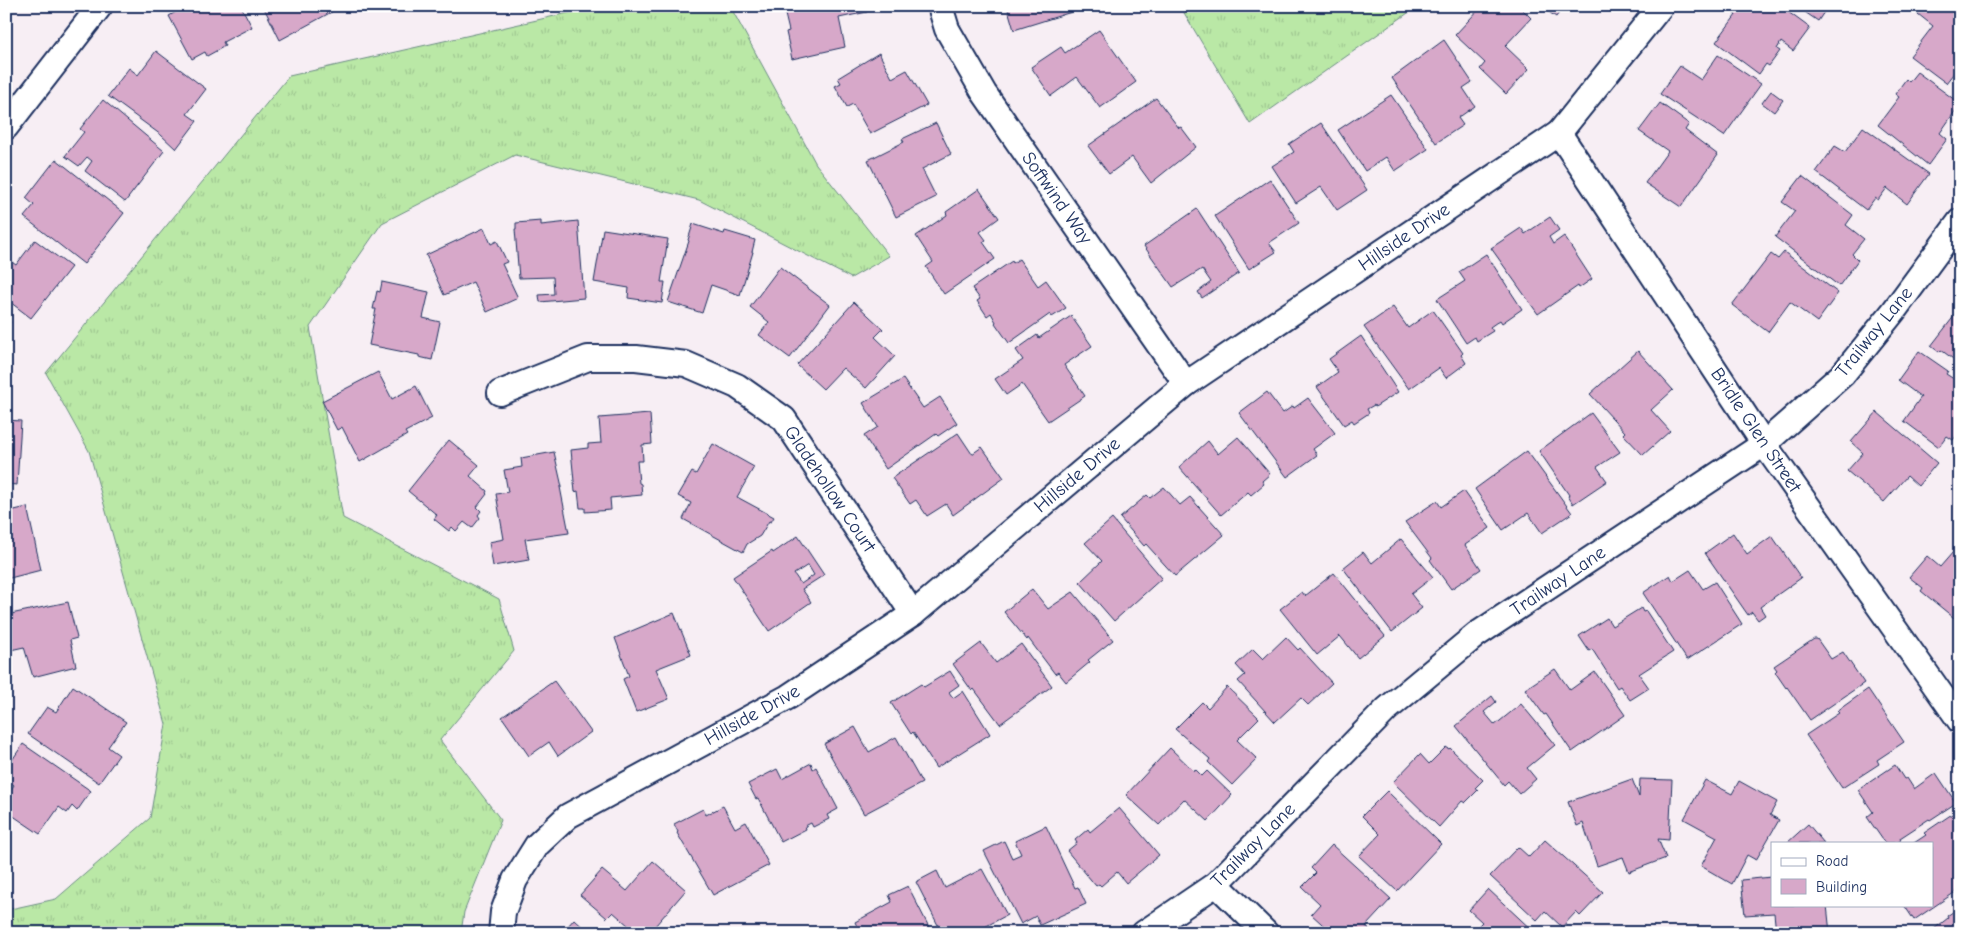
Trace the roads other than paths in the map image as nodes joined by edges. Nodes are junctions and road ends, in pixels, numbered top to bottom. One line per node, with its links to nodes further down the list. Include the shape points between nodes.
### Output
1 (100, 6): 4 (street)
2 (940, 6): 7 (street, Softwind Way, via 947,29 984,94)
3 (1661, 6): 5 (street, Hillside Drive)
4 (6, 127)
5 (1559, 133): 7 (street, Hillside Drive); 9 (street, Bridle Glen Street)
6 (1960, 221): 9 (street, Trailway Lane, via 1893,312 1842,374)
7 (1186, 384): 10 (street, Hillside Drive)
8 (500, 392): 10 (street, Gladehollow Court, via 588,358 636,358 686,364 737,386 784,419)
9 (1764, 444): 11 (street, Bridle Glen Street); 12 (street, Trailway Lane, via 1476,635 1387,709)
10 (913, 614): 13 (street, Hillside Drive, via 788,697 568,816 537,845 515,880 503,912)
11 (1960, 721)
12 (1216, 884): 14 (street, Trailway Lane); 15 (street)
13 (501, 933)
14 (1144, 933)
15 (1266, 933)

